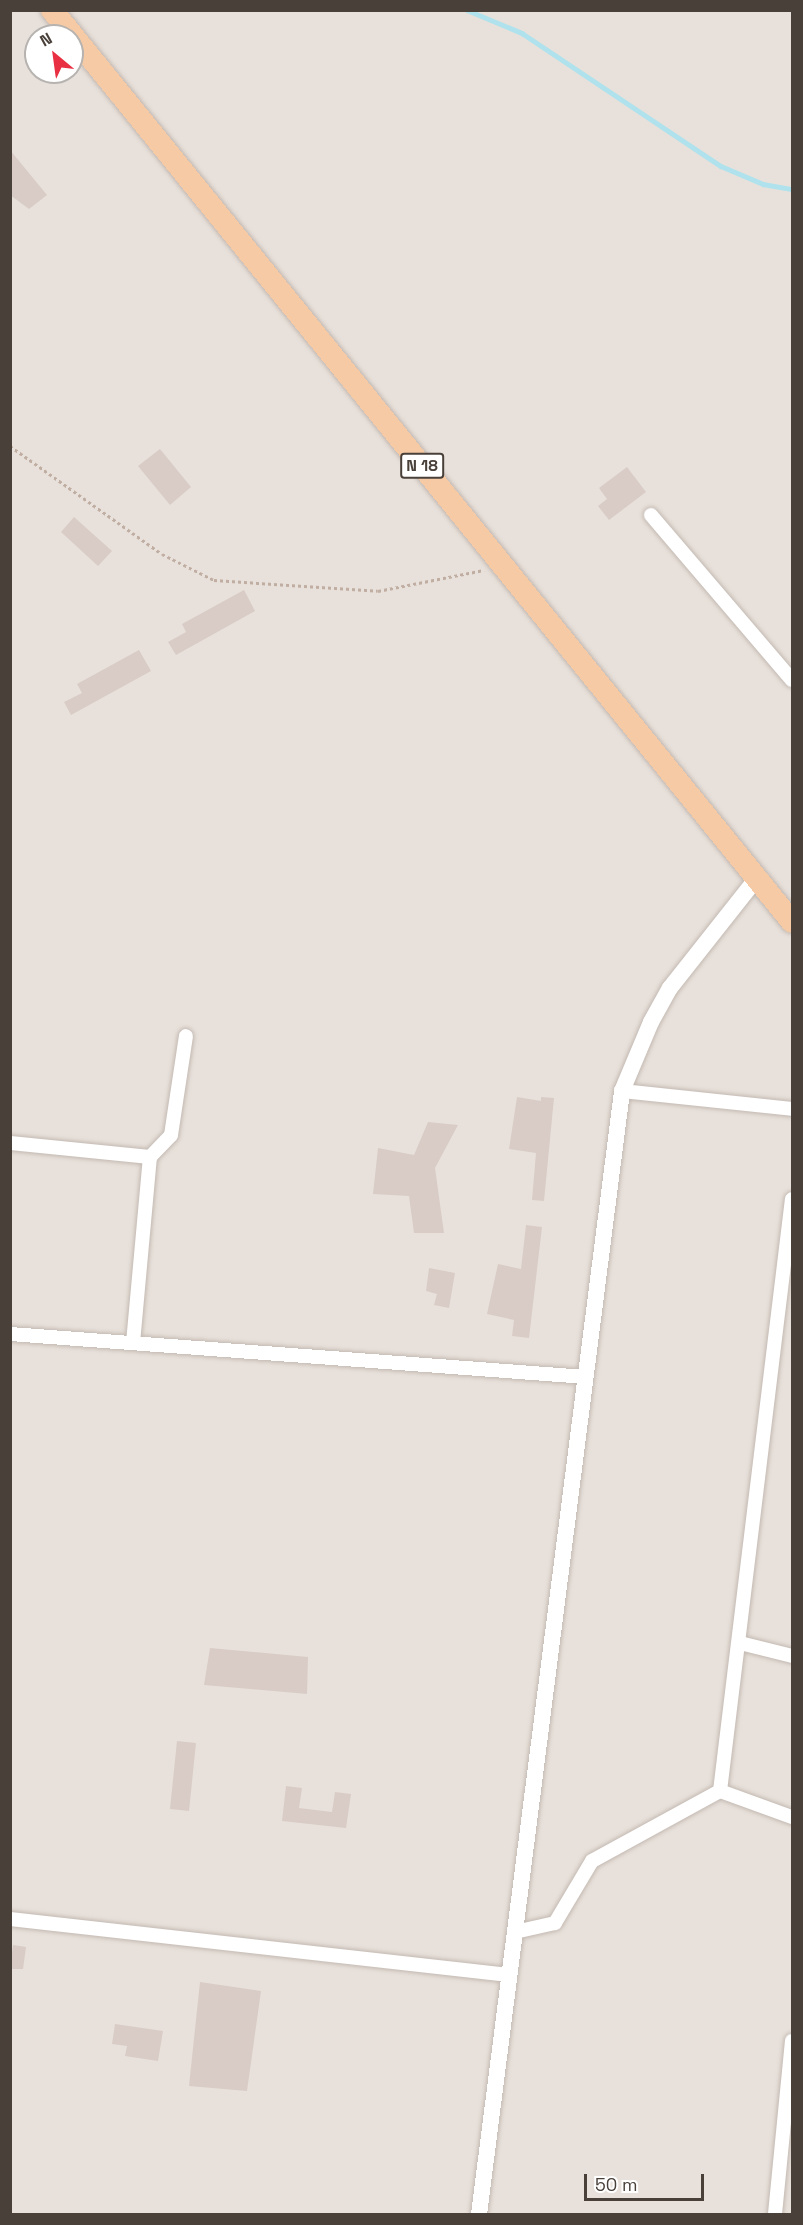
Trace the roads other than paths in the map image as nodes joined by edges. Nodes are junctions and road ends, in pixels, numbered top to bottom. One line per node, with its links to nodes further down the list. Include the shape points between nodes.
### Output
1 (52, 10): 4 (main road, N 18)
2 (651, 515): 3 (street)
3 (792, 680)
4 (757, 878): 5 (main road, N 18); 7 (street, via 670,988)
5 (792, 922)
6 (186, 1036): 10 (street, via 171,1135)
7 (622, 1091): 8 (street); 15 (street)
8 (792, 1109)
9 (10, 1143): 10 (street)
10 (150, 1156): 14 (street)
11 (792, 1199): 12 (street)
12 (790, 1257): 16 (street)
13 (10, 1334): 14 (street)
14 (133, 1343): 15 (street)
15 (586, 1377): 21 (street)
16 (740, 1643): 17 (street); 18 (street)
17 (792, 1656)
18 (720, 1791): 19 (street); 21 (street, via 592,1861 555,1923)
19 (792, 1817)
20 (10, 1919): 22 (street)
21 (515, 1932): 22 (street)
22 (509, 1975): 24 (street)
23 (792, 2041): 25 (street)
24 (479, 2214)
25 (775, 2214)

